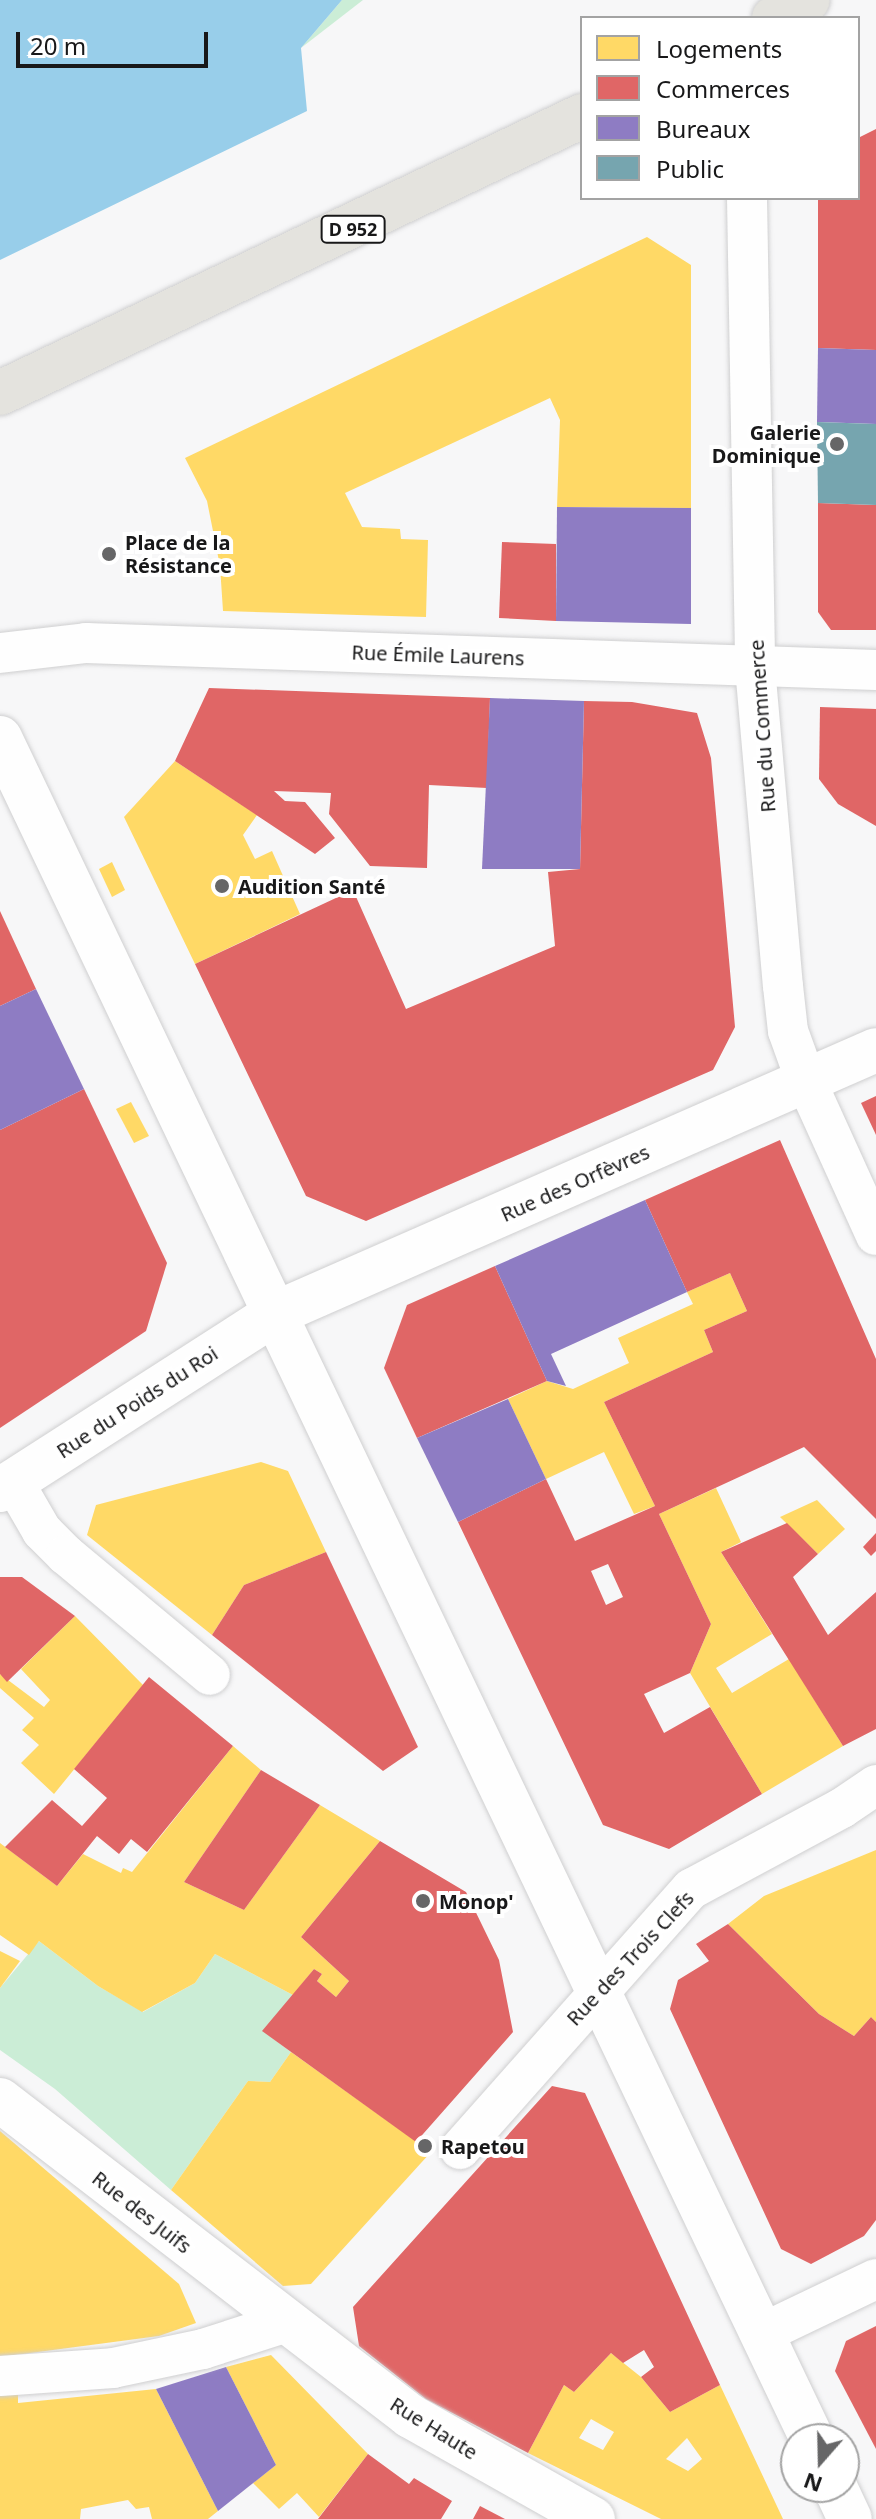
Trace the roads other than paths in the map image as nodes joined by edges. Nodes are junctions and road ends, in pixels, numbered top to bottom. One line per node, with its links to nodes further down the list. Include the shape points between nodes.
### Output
1 (808, 0): 2 (main road)
2 (778, 16)
3 (580, 117): 5 (main road, D 952)
4 (747, 200): 7 (street, Rue du Commerce)
5 (0, 393)
6 (0, 653): 7 (street, Rue Émile Laurens, via 86,643)
7 (755, 667): 8 (street, Rue Émile Laurens); 11 (street, Rue du Commerce, via 788,1031)
8 (876, 670)
9 (0, 738): 13 (street)
10 (876, 1050): 11 (street, Rue des Orfèvres)
11 (806, 1081): 12 (street, Rue du Commerce); 13 (street, Rue des Orfèvres)
12 (876, 1235)
13 (274, 1314): 14 (street, Rue du Poids du Roi); 17 (street)
14 (6, 1486): 15 (street, via 66,1555)
15 (210, 1675)
16 (876, 1785): 17 (street, Rue des Trois Clefs, via 691,1889)
17 (598, 1991): 19 (street, Rue des Trois Clefs); 22 (street)
18 (0, 2100): 21 (street, Rue des Juifs)
19 (460, 2149)
20 (876, 2279): 22 (street)
21 (272, 2328): 23 (street, via 113,2368); 25 (street, Rue Haute, via 410,2416)
22 (761, 2334): 24 (street)
23 (0, 2376)
24 (804, 2423)
25 (593, 2519)

